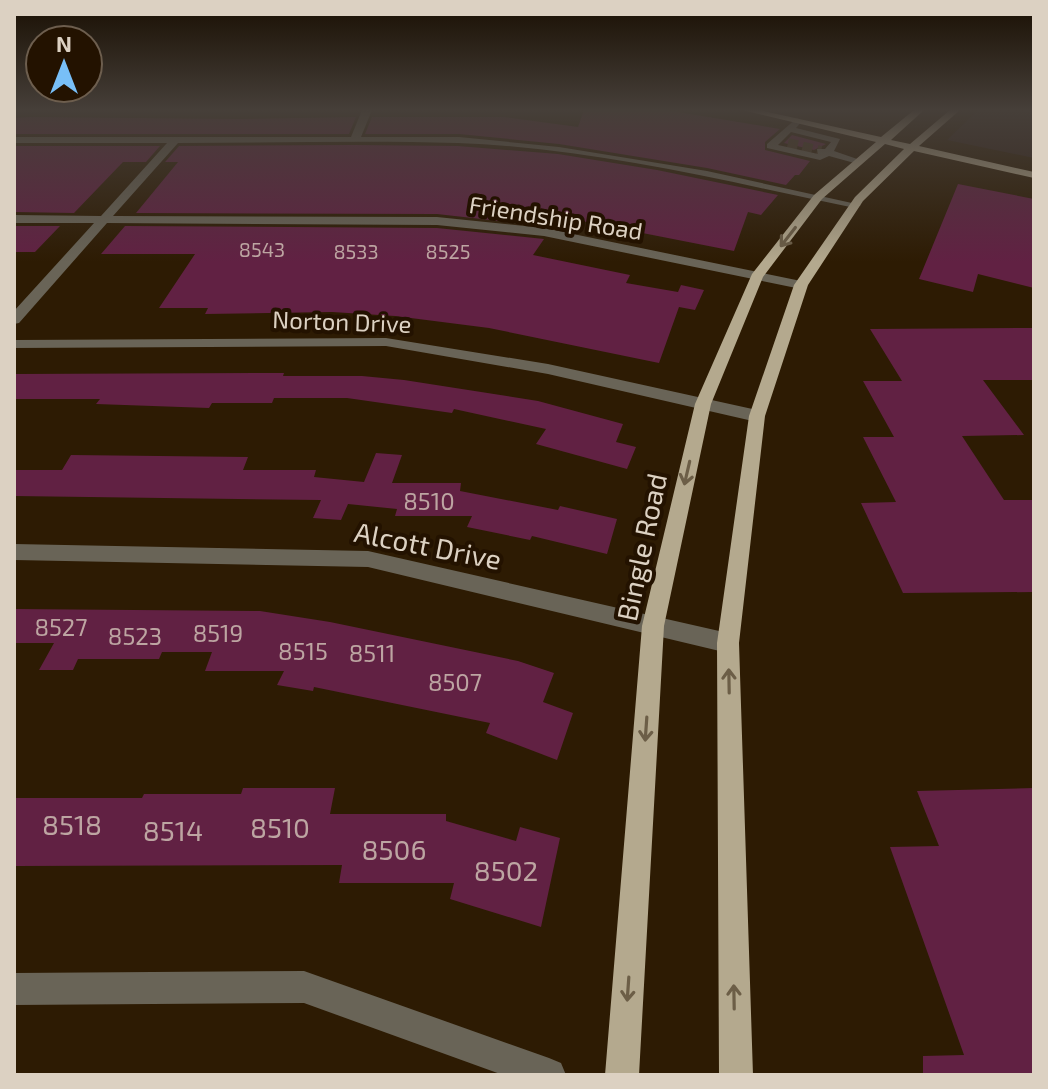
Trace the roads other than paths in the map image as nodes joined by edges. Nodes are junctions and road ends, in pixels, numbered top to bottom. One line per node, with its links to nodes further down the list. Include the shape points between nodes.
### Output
1 (156, 161): 10 (street)
2 (647, 161): 7 (street)
3 (858, 161): 7 (main road, Bingle Road)
4 (898, 161): 8 (main road)
5 (966, 161): 6 (main road)
6 (1034, 175)
7 (818, 197): 8 (street); 11 (main road, Bingle Road, one-way to 11)
8 (855, 205): 12 (main road)
9 (14, 219): 10 (street, Friendship Road)
10 (102, 219): 11 (street, Friendship Road, via 437,221 544,232); 13 (street)
11 (757, 277): 12 (street, Friendship Road); 15 (main road, Bingle Road)
12 (801, 285): 16 (main road)
13 (14, 320)
14 (14, 344): 15 (street, Norton Drive, via 386,342 548,369)
15 (703, 404): 16 (street, Norton Drive); 18 (main road, Bingle Road, one-way to 18)
16 (757, 416): 19 (main road)
17 (14, 552): 18 (street, Alcott Drive, via 368,559)
18 (653, 626): 19 (street, Alcott Drive); 22 (main road, Bingle Road, one-way to 22)
19 (728, 643): 23 (main road, one-way to 19)
20 (14, 989): 21 (street, via 304,987)
21 (549, 1075)
22 (622, 1075)
23 (736, 1075)

